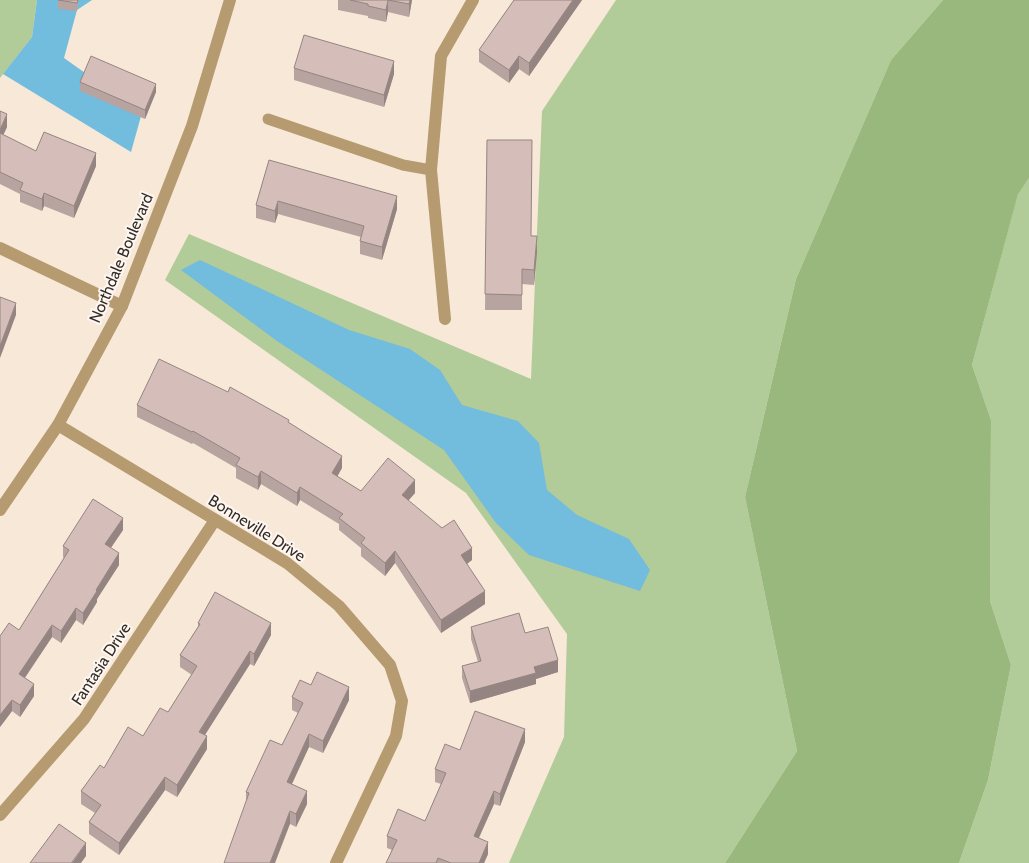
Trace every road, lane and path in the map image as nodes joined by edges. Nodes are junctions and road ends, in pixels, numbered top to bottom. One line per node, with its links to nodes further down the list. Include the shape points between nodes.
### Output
1 (230, 0): 6 (street, Northdale Boulevard, via 192,126)
2 (473, 0): 4 (street, via 441,56)
3 (268, 119): 4 (lane, via 403,164)
4 (431, 170): 7 (street)
5 (0, 248): 6 (street)
6 (122, 306): 8 (street, Northdale Boulevard)
7 (445, 320)
8 (58, 425): 9 (street, Northdale Boulevard); 10 (street, Bonneville Drive)
9 (0, 510)
10 (215, 520): 11 (street, Fantasia Drive, via 84,719); 12 (street, Bonneville Drive, via 287,563 339,606 390,666 396,683 402,701 396,736)
11 (0, 815)
12 (336, 863)

